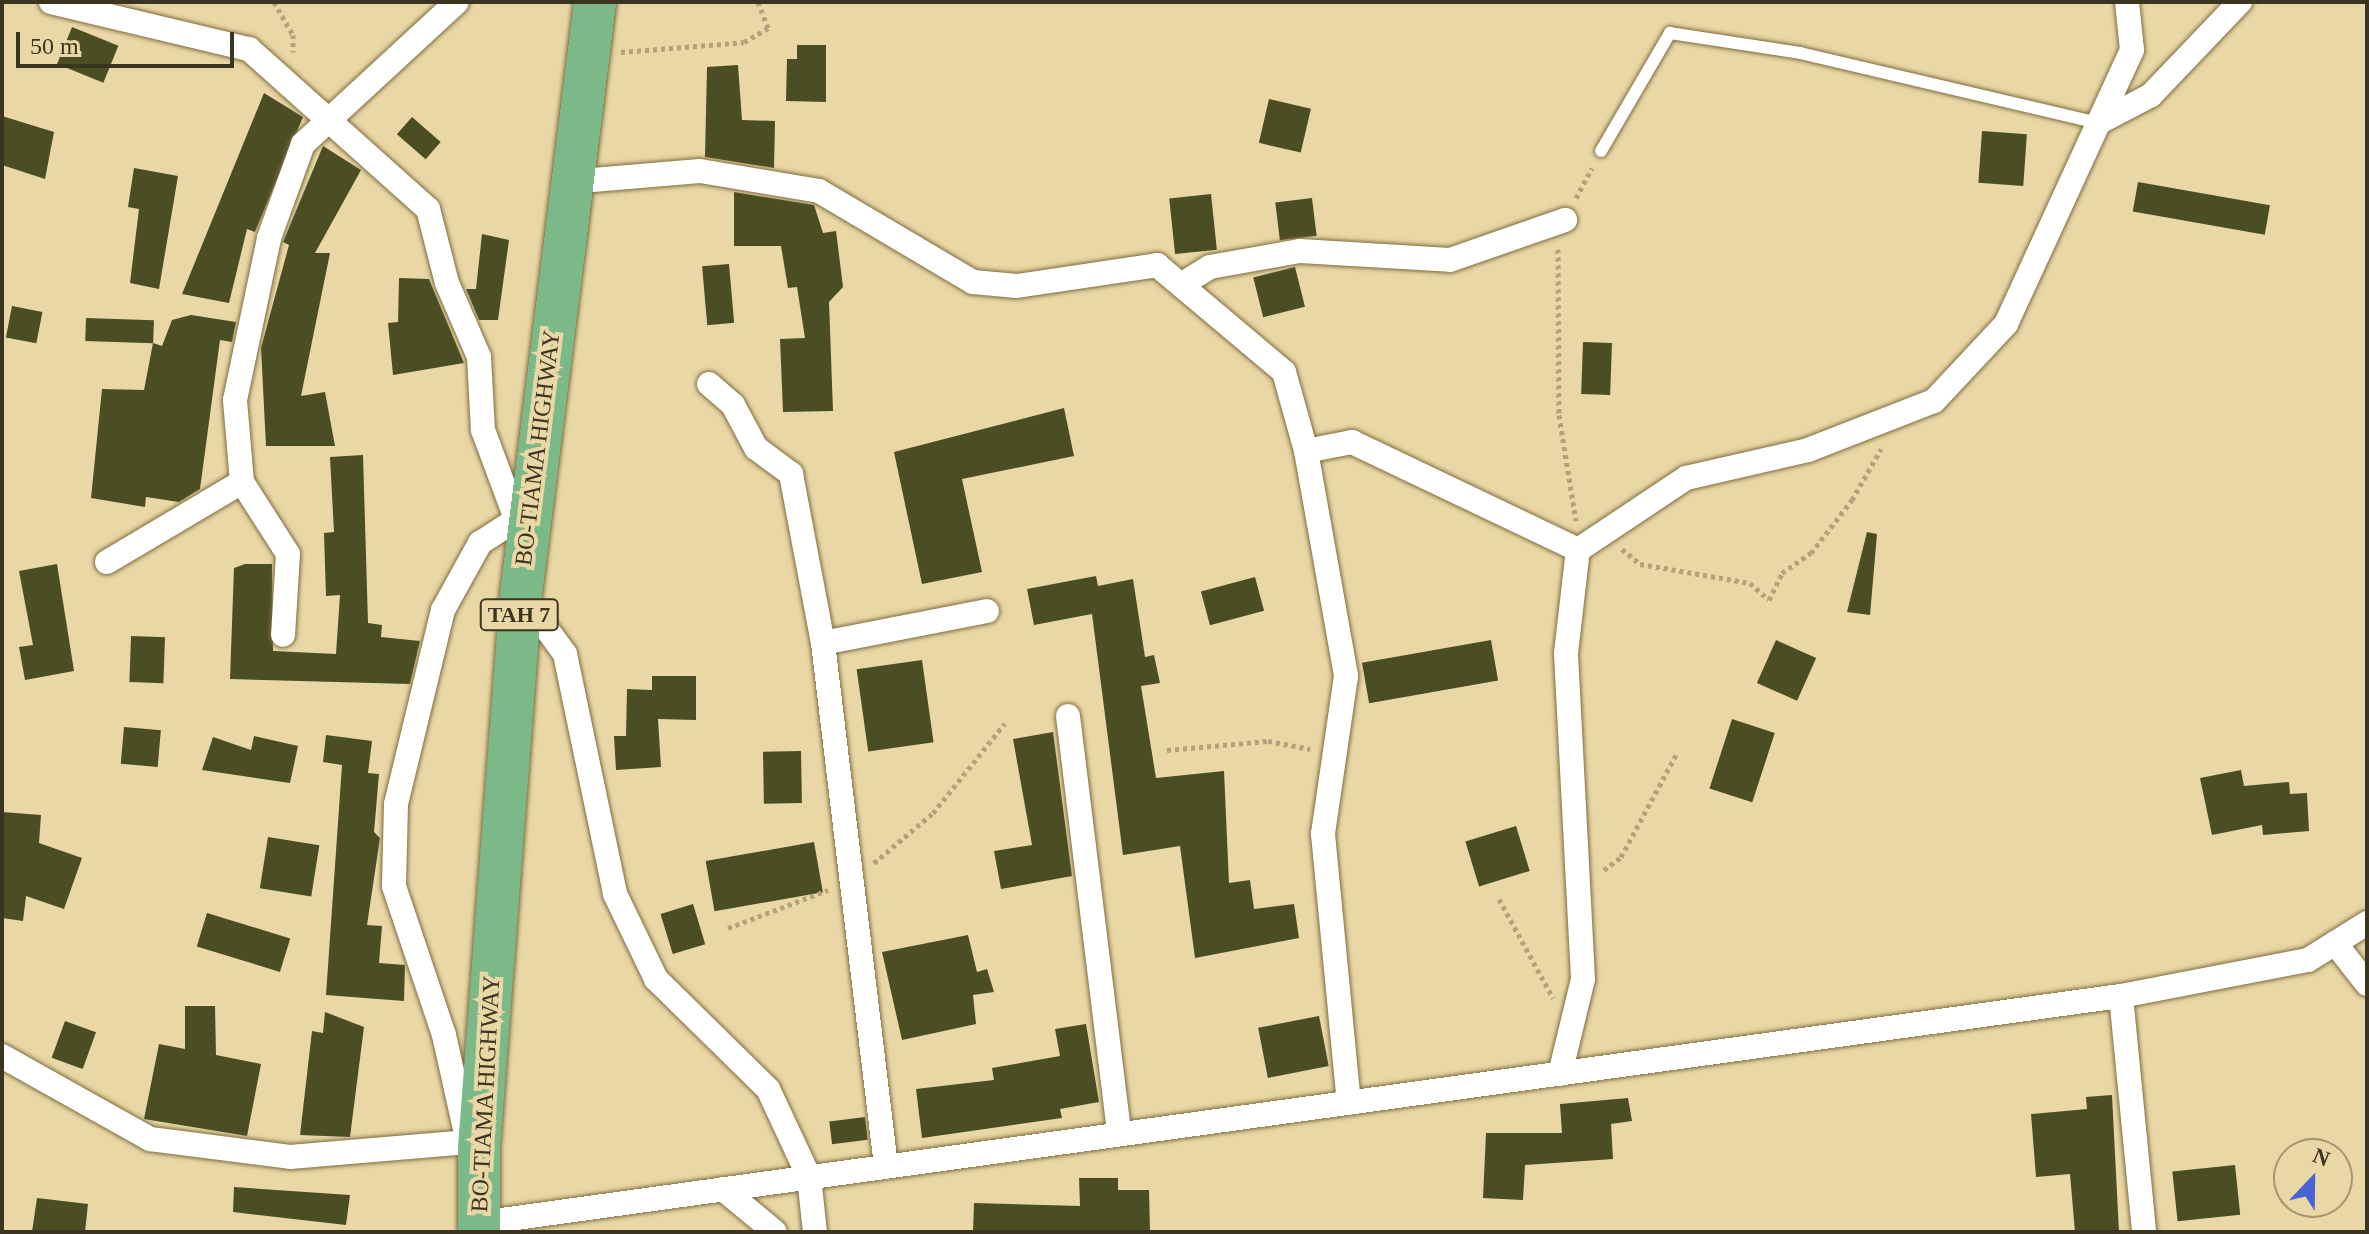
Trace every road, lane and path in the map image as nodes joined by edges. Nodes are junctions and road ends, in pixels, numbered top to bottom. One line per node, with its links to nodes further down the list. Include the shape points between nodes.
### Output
1 (51, 2): 9 (street, via 249,49)
2 (274, 2): 9 (path, via 293,35)
3 (457, 2): 10 (street)
4 (595, 2): 8 (highway, BO-TIAMA HIGHWAY / TAH 7)
5 (758, 2): 8 (path, via 768,28 744,42)
6 (2127, 2): 11 (street, via 2132,50)
7 (2240, 2): 11 (street, via 2151,95)
8 (588, 55): 13 (highway, BO-TIAMA HIGHWAY / TAH 7)
9 (292, 89): 10 (street)
10 (331, 121): 19 (street, via 303,144 269,238 235,400); 20 (street, via 428,209 447,283 479,357 483,430)
11 (2098, 123): 12 (lane, via 1800,53 1670,33); 17 (street, via 2006,324 1934,401)
12 (1601, 151): 14 (path)
13 (569, 182): 15 (street, via 700,171 819,191 973,282 1017,286 1157,265); 20 (highway, BO-TIAMA HIGHWAY / TAH 7)
14 (1565, 220): 15 (street, via 1450,260 1300,251 1210,267); 22 (path, via 1555,264 1555,330)
15 (1181, 285): 18 (street, via 1284,372)
16 (709, 384): 27 (street, via 733,405 756,448 791,474)
17 (1905, 412): 21 (street, via 1808,450 1686,478); 21 (path, via 1852,500 1811,553 1782,573 1769,600 1750,583 1640,564)
18 (1306, 451): 22 (street, via 1352,442); 32 (street, via 1346,676)
19 (242, 482): 23 (street); 26 (street, via 288,554)
20 (522, 514): 24 (highway, BO-TIAMA HIGHWAY / TAH 7); 46 (street, via 480,543 443,610 396,804 394,886)
21 (1603, 534): 22 (street)
22 (1578, 550): 34 (street, via 1566,653)
23 (107, 562)
24 (521, 594): 46 (highway, BO-TIAMA HIGHWAY / TAH 7); 48 (street, via 565,654 615,894 656,979 768,1089)
25 (987, 611): 27 (street)
26 (283, 635)
27 (823, 643): 33 (street)
28 (1068, 716): 45 (street)
29 (1005, 723): 33 (path, via 933,813)
30 (1167, 750): 32 (path, via 1268,741)
31 (1677, 753): 34 (path, via 1621,857)
32 (1335, 754): 44 (street, via 1323,834)
33 (852, 881): 37 (path); 47 (street)
34 (1582, 889): 41 (street, via 1583,979)
35 (1499, 899): 41 (path)
36 (2367, 923): 38 (street)
37 (728, 928)
38 (2335, 943): 39 (street); 40 (street, via 2308,960)
39 (2367, 984)
40 (2121, 996): 43 (street); 53 (street)
41 (1572, 1025): 43 (street)
42 (2, 1056): 46 (street, via 150,1139 290,1157)
43 (1560, 1074): 44 (street)
44 (1349, 1103): 45 (street)
45 (1119, 1134): 47 (street)
46 (474, 1145): 50 (highway, BO-TIAMA HIGHWAY / TAH 7)
47 (886, 1166): 48 (street)
48 (809, 1177): 49 (street); 52 (street)
49 (723, 1189): 50 (street); 51 (street)
50 (480, 1227)
51 (775, 1232)
52 (815, 1232)
53 (2144, 1232)

